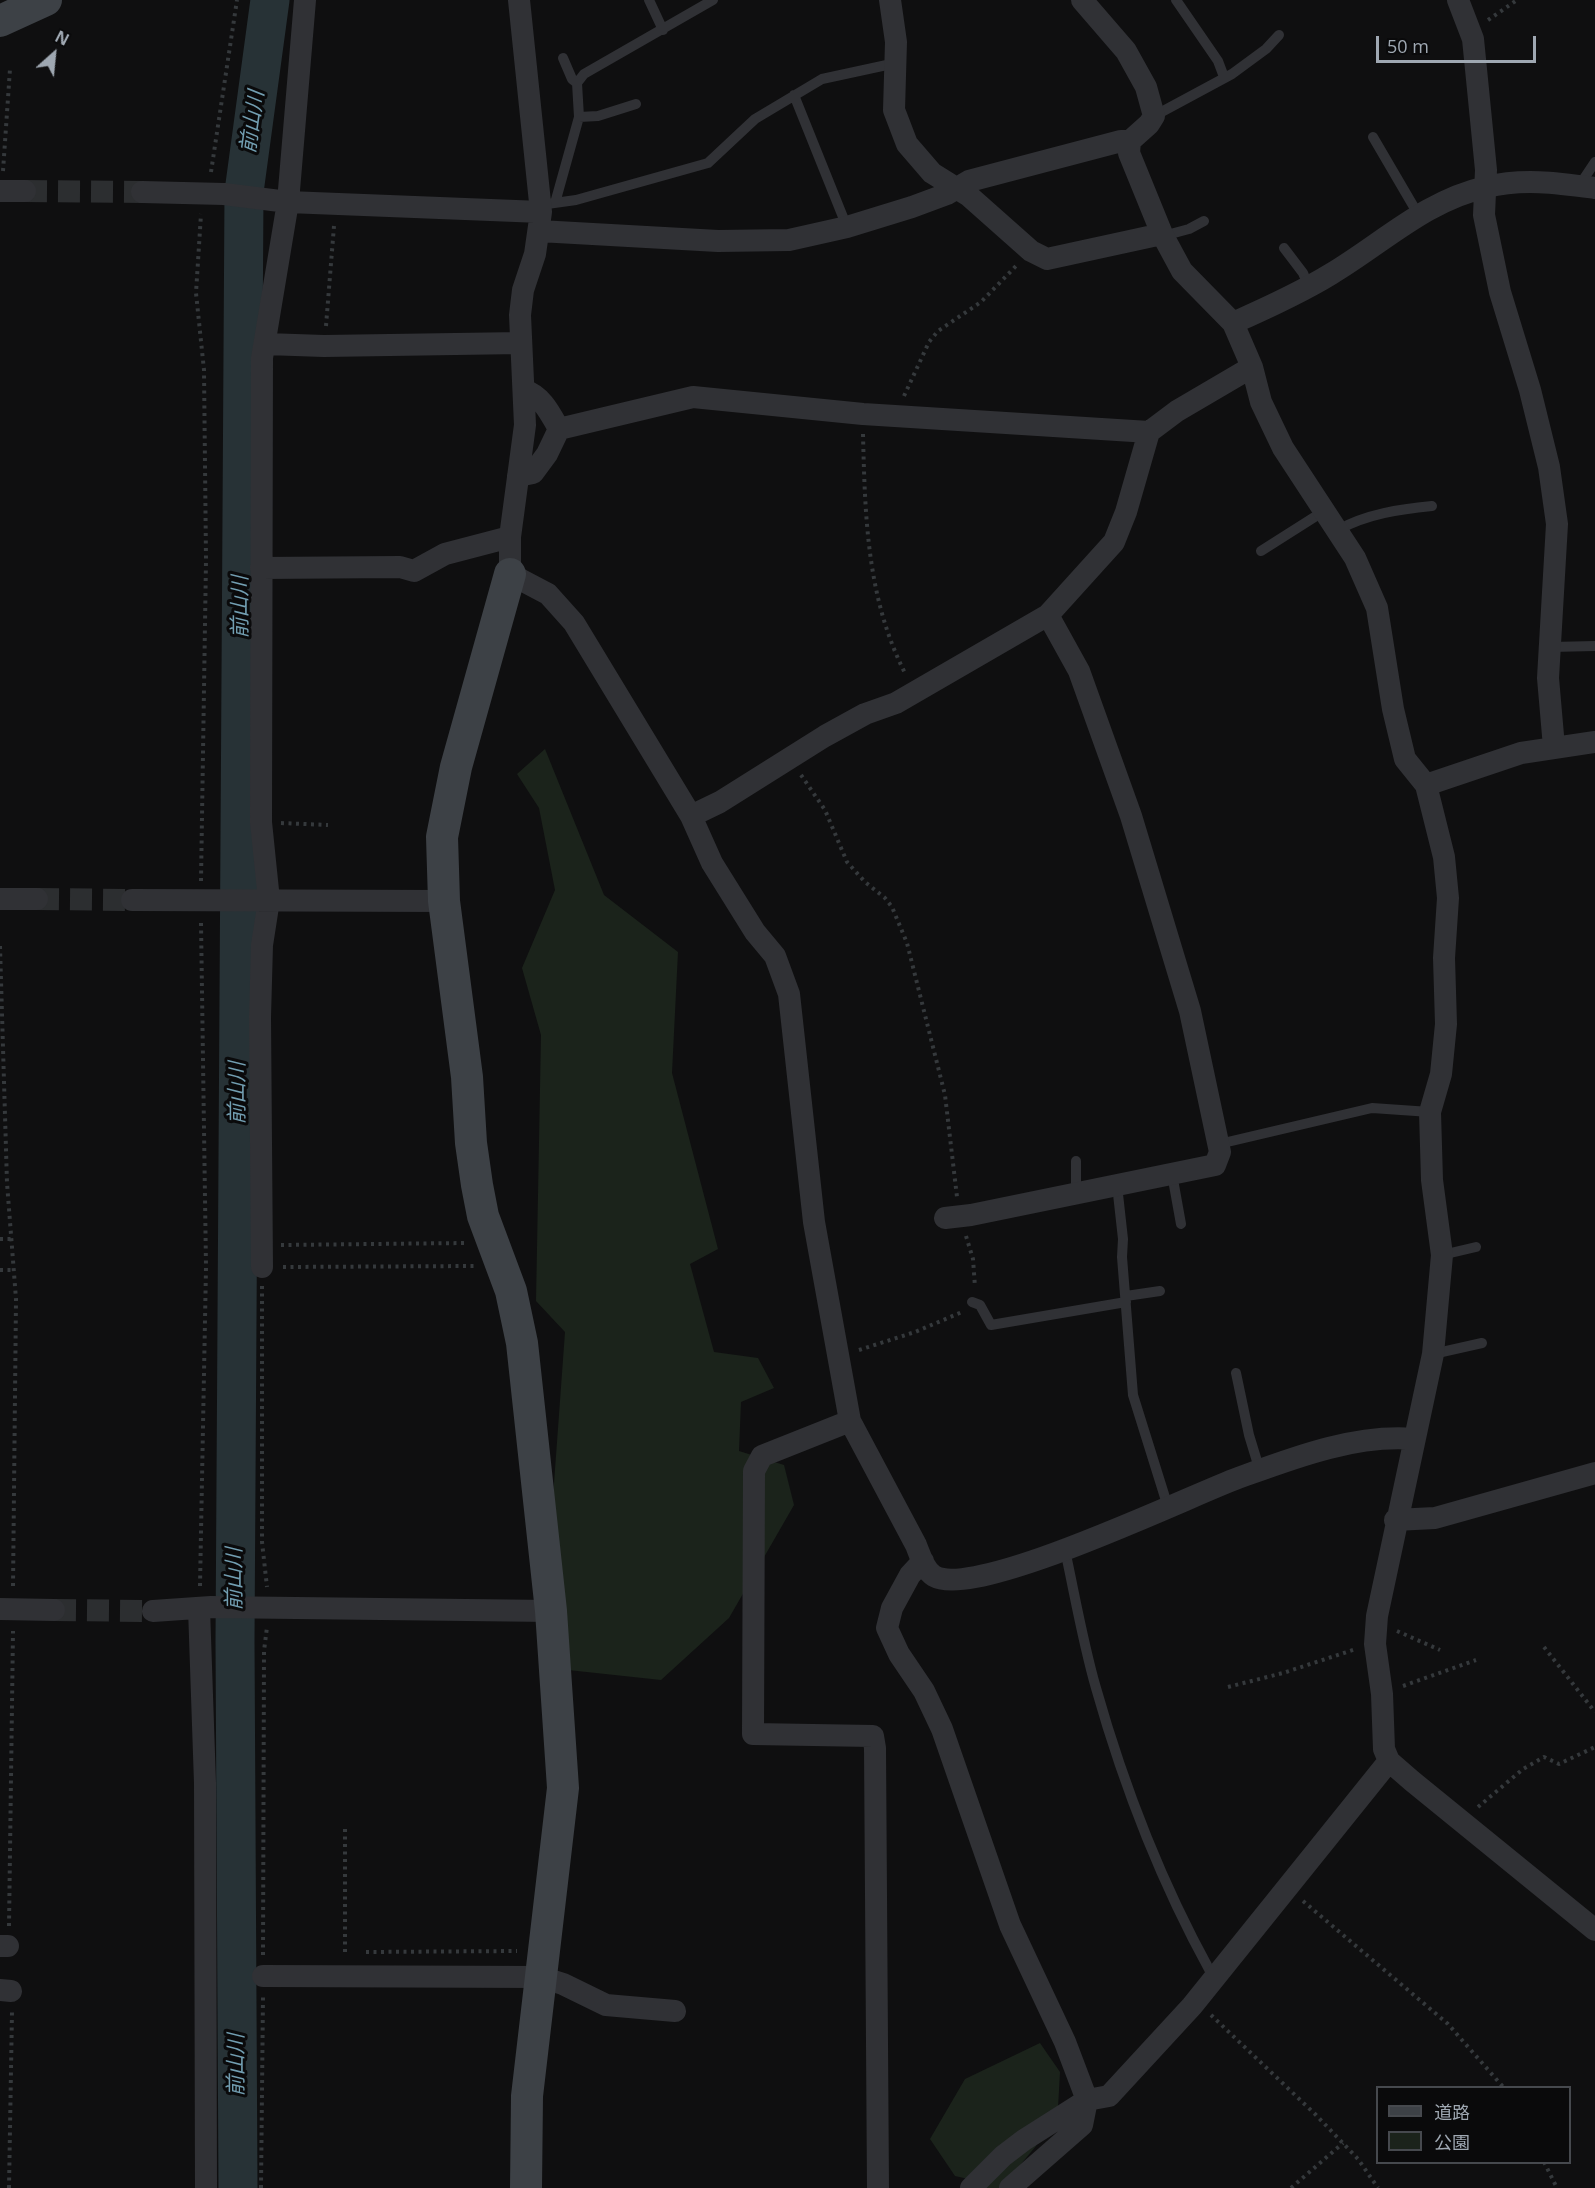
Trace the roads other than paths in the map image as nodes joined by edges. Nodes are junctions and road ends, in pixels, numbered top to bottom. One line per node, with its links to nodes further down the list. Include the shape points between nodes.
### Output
1 (46, 0): 10 (street)
2 (305, 0): 30 (street)
3 (519, 0): 31 (street)
4 (649, 0): 11 (lane)
5 (713, 0): 11 (lane)
6 (890, 0): 14 (street)
7 (1082, 0): 19 (street, via 1126,51 1146,87)
8 (1176, 0): 15 (lane, via 1218,61)
9 (1458, 0): 26 (street, via 1470,30 1477,75)
10 (0, 21)
11 (663, 30): 16 (lane, via 584,74)
12 (1279, 36): 15 (lane)
13 (563, 58): 16 (lane)
14 (896, 63): 17 (lane, via 822,79); 25 (street, via 894,110 899,128 919,160)
15 (1224, 77): 19 (lane)
16 (577, 83): 20 (lane)
17 (794, 94): 31 (lane, via 754,119 708,163 576,200); 34 (lane)
18 (636, 104): 20 (lane, via 598,116)
19 (1154, 116): 22 (street)
20 (579, 117): 31 (lane)
21 (1372, 137): 32 (lane)
22 (1130, 141): 25 (street); 35 (street, via 1129,153)
23 (1595, 162): 27 (lane)
24 (2, 184): 28 (street)
25 (956, 187): 34 (street, via 912,207); 35 (street, via 1030,251 1047,259)
26 (1485, 187): 27 (street, via 1536,181); 32 (street); 55 (street, via 1484,215 1500,292 1549,467 1557,524)
27 (1587, 187)
28 (26, 191)
29 (142, 192): 30 (street)
30 (284, 201): 31 (street); 40 (street)
31 (544, 213): 34 (street, via 754,242 789,240); 39 (street, via 523,290)
32 (1418, 214): 37 (street)
33 (1204, 221): 35 (lane)
34 (847, 227)
35 (1162, 235): 38 (street, via 1182,271)
36 (1284, 248): 37 (lane)
37 (1309, 286): 38 (street)
38 (1233, 323): 41 (street)
39 (520, 344): 40 (street); 42 (street)
40 (266, 345): 51 (street, via 262,358)
41 (1252, 368): 44 (street, via 1177,411); 47 (street, via 1261,402 1283,448)
42 (524, 390): 43 (street, via 541,401); 45 (street, via 525,424)
43 (559, 429): 44 (street, via 693,397 863,414); 45 (street, via 548,454 533,473)
44 (1149, 432): 53 (street, via 1114,542)
45 (518, 476): 49 (street)
46 (1432, 506): 48 (lane, via 1352,522)
47 (1324, 511): 48 (street); 50 (lane)
48 (1338, 530): 58 (street, via 1377,608 1405,759)
49 (510, 537): 51 (street, via 445,554 414,571 400,567); 52 (street)
50 (1261, 551)
51 (261, 567): 63 (street)
52 (510, 574): 59 (street, via 548,594 574,623); 64 (street, via 448,800 442,837)
53 (1048, 615): 59 (street, via 915,692 825,736); 66 (street, via 1079,671 1131,816 1190,1011)
54 (1595, 646): 55 (lane)
55 (1551, 647): 57 (street, via 1548,678)
56 (1595, 742): 57 (street)
57 (1554, 747): 58 (street, via 1521,753)
58 (1426, 785): 65 (street, via 1444,857 1448,898 1444,958 1446,1024 1441,1074)
59 (691, 816): 82 (street, via 712,863 755,932 775,956 789,994 814,1222)
60 (0, 899): 61 (street)
61 (37, 899)
62 (132, 900): 63 (street)
63 (262, 900): 64 (street); 74 (street)
64 (444, 901): 94 (street, via 483,1216 511,1291 522,1342)
65 (1430, 1112): 66 (lane, via 1372,1108); 75 (street, via 1432,1180)
66 (1219, 1144): 68 (street, via 1215,1165)
67 (1076, 1161): 70 (lane)
68 (1172, 1174): 69 (street); 72 (lane)
69 (1117, 1185): 70 (street); 77 (lane)
70 (1076, 1193): 71 (street)
71 (952, 1217)
72 (1181, 1224)
73 (1476, 1247): 75 (lane)
74 (262, 1256)
75 (1442, 1256): 80 (street)
76 (1160, 1291): 77 (lane)
77 (1126, 1299): 78 (lane, via 991,1325 980,1305); 86 (lane, via 1133,1395)
78 (972, 1302)
79 (1482, 1343): 80 (lane)
80 (1433, 1354): 83 (street)
81 (1236, 1373): 84 (lane)
82 (850, 1421): 89 (street); 104 (street, via 762,1456 754,1471 753,1734 873,1736)
83 (1414, 1439): 84 (street, via 1338,1446); 87 (street)
84 (1260, 1471): 86 (street)
85 (1595, 1473): 87 (street, via 1435,1518)
86 (1168, 1508): 88 (street)
87 (1395, 1520): 95 (street, via 1376,1634 1384,1749)
88 (1065, 1550): 89 (street, via 969,1578 934,1575); 98 (lane, via 1095,1685 1114,1748 1174,1904 1209,1971)
89 (923, 1561): 101 (street, via 910,1575 892,1608 887,1628 942,1729 1010,1925 1065,2042)
90 (205, 1607): 93 (street); 94 (street); 102 (street)
91 (6, 1609): 92 (street)
92 (54, 1610)
93 (153, 1611)
94 (551, 1611): 97 (street, via 563,1788)
95 (1389, 1761): 96 (street); 98 (street)
96 (1595, 1930)
97 (543, 1965): 99 (street); 100 (street, via 563,1984 606,2005); 103 (street, via 527,2096)
98 (1215, 1975): 101 (street, via 1192,2006 1109,2096)
99 (263, 1976)
100 (675, 2011)
101 (1087, 2100): 105 (street, via 1003,2156); 106 (street, via 1082,2125)
102 (206, 2188)
103 (526, 2188)
104 (878, 2188)
105 (971, 2188)
106 (1010, 2188)

